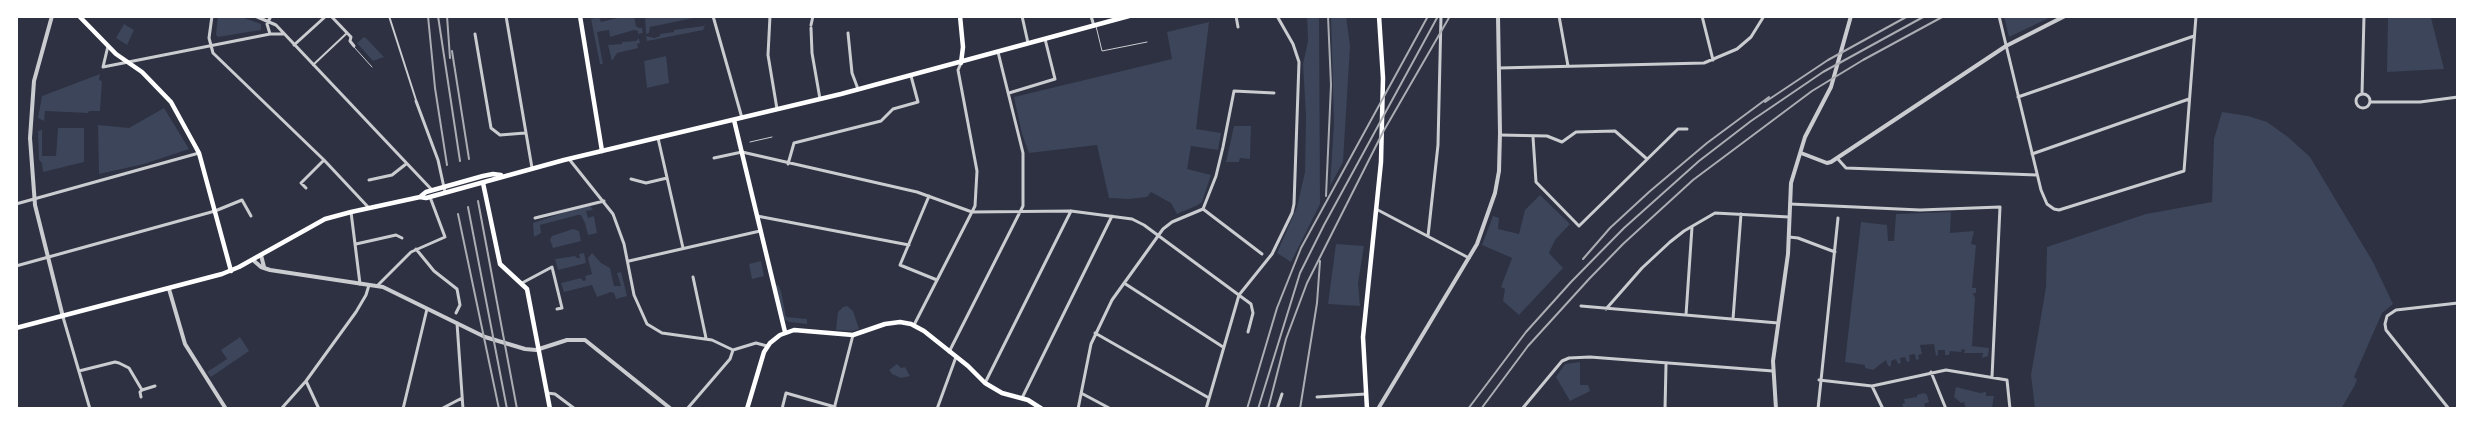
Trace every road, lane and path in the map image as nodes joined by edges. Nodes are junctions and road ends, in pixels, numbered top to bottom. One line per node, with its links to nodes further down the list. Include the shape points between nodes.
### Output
1 (52, 16): 103 (street, via 37,63 31,96)
2 (79, 16): 44 (main road)
3 (212, 16): 45 (street)
4 (255, 16): 31 (street)
5 (271, 16): 31 (street)
6 (326, 16): 43 (street)
7 (331, 16): 34 (street)
8 (389, 16): 65 (street)
9 (506, 16): 71 (street)
10 (580, 16): 77 (main road)
11 (713, 16): 68 (street)
12 (770, 16): 67 (street, via 768,55)
13 (813, 16): 64 (street, via 812,53)
14 (960, 16): 51 (main road)
15 (1022, 16): 42 (street)
16 (1091, 16): 32 (street)
17 (1129, 16): 32 (main road)
18 (1236, 16): 33 (street)
19 (1277, 16): 150 (street, via 1299,62 1294,204 1272,254)
20 (1379, 16): 109 (main road, via 1383,88)
21 (1441, 16): 125 (street, via 1438,145)
22 (1498, 16): 55 (street)
23 (1558, 16): 53 (street)
24 (1702, 16): 49 (street)
25 (1764, 16): 49 (street, via 1751,38 1737,49)
26 (1851, 16): 80 (street, via 1831,87 1812,121)
27 (1999, 16): 47 (street)
28 (2065, 16): 47 (street)
29 (2196, 16): 39 (street)
30 (2364, 16): 60 (street)
31 (268, 21): 36 (street); 37 (street, via 277,25)
32 (1095, 25): 40 (main road); 41 (lane, via 1102,51)
33 (1238, 27)
34 (347, 32): 46 (street); 52 (street)
35 (848, 33): 57 (street, via 852,73)
36 (270, 34): 37 (street); 45 (street)
37 (283, 34): 43 (street)
38 (475, 34): 71 (street, via 491,128 500,136)
39 (2194, 36): 61 (street); 63 (street)
40 (1045, 38): 42 (main road); 58 (street, via 1055,79)
41 (1147, 42)
42 (1028, 43): 48 (main road)
43 (294, 45): 52 (street)
44 (108, 46): 50 (main road); 50 (street, via 103,67)
45 (209, 46): 50 (street); 86 (street, via 222,63)
46 (354, 46): 54 (lane)
47 (2006, 46): 61 (street); 84 (street)
48 (998, 51): 51 (main road); 58 (street)
49 (1713, 60): 53 (street, via 1704,64)
50 (128, 61): 79 (main road, via 171,102)
51 (961, 63): 56 (main road); 113 (street, via 958,70 977,171)
52 (312, 64): 87 (street)
53 (1568, 66): 55 (street)
54 (372, 67)
55 (1499, 68): 72 (street)
56 (911, 76): 57 (main road); 88 (street, via 918,102 893,109 881,121 794,143)
57 (858, 90): 64 (main road)
58 (1009, 92): 114 (street, via 1024,161)
59 (1274, 93): 108 (street, via 1234,91 1224,148)
60 (2362, 94): 66 (street, via 2368,96); 66 (street, via 2355,101 2358,107 2365,108)
61 (2018, 97): 81 (street)
62 (2458, 97): 66 (street, via 2420,102)
63 (2190, 99): 81 (street); 91 (street, via 2184,171 2065,210 2054,209 2047,204)
64 (820, 100): 67 (main road)
65 (416, 101): 99 (street, via 438,160)
66 (2370, 102)
67 (777, 110): 68 (main road)
68 (742, 118): 69 (main road)
69 (734, 120): 74 (main road); 78 (main road)
70 (1688, 129): 85 (street, via 1678,129)
71 (525, 132): 89 (street)
72 (1500, 135): 75 (street); 135 (street, via 1495,193)
73 (772, 136): 76 (lane)
74 (657, 137): 77 (main road); 92 (street)
75 (1533, 137): 85 (street, via 1546,136 1562,142 1576,132 1615,131); 85 (street, via 1536,182 1578,226)
76 (750, 142)
77 (602, 151): 82 (main road)
78 (742, 152): 83 (street); 88 (street); 117 (main road)
79 (199, 153): 103 (street); 110 (main road)
80 (1800, 153): 84 (street, via 1827,162); 106 (street, via 1791,183)
81 (2032, 154): 91 (street)
82 (569, 158): 89 (main road); 104 (street)
83 (714, 158)
84 (1837, 158): 91 (street, via 1846,168)
85 (1647, 159)
86 (324, 160): 97 (street, via 301,183); 107 (street)
87 (406, 164): 95 (street, via 392,175); 98 (street)
88 (788, 164): 101 (street)
89 (532, 168): 90 (main road)
90 (501, 175): 93 (main road); 96 (main road)
91 (2037, 175)
92 (667, 178): 94 (street, via 646,183); 130 (street)
93 (475, 179): 96 (main road); 99 (main road)
94 (631, 179)
95 (369, 180)
96 (482, 183): 99 (main road); 144 (main road, via 500,264)
97 (306, 188)
98 (432, 190): 99 (main road); 99 (main road); 100 (main road, via 423,192)
99 (445, 190): 102 (main road)
100 (421, 196): 102 (main road); 107 (main road)
101 (929, 196): 113 (street); 129 (street)
102 (429, 197): 131 (street, via 445,237)
103 (34, 200): 105 (street); 136 (street)
104 (604, 201): 120 (street); 138 (street, via 620,230)
105 (16, 204)
106 (1790, 204): 119 (street); 179 (street, via 1920,210 2000,207)
107 (369, 208): 112 (main road)
108 (1203, 209): 124 (street, via 1172,222); 133 (street)
109 (1376, 209): 125 (street); 189 (main road, via 1363,337)
110 (215, 211): 116 (street, via 242,200); 136 (street); 141 (main road)
111 (1072, 211): 114 (street); 118 (street); 182 (street)
112 (351, 212): 128 (street); 134 (main road, via 325,219)
113 (972, 212): 114 (street); 143 (street)
114 (1021, 212): 173 (street)
115 (1741, 214): 119 (street); 122 (street, via 1715,213); 159 (street)
116 (252, 216)
117 (756, 216): 123 (main road); 129 (street)
118 (1112, 216): 124 (street, via 1139,222); 193 (street)
119 (1789, 217): 126 (street)
120 (534, 218)
121 (1838, 218): 132 (street)
122 (1692, 227): 153 (street, via 1642,268); 157 (street)
123 (760, 231): 130 (street); 164 (main road)
124 (1158, 235): 145 (street); 150 (street)
125 (1428, 236): 135 (street)
126 (1789, 237): 132 (street); 161 (street)
127 (402, 238): 128 (street, via 396,235)
128 (356, 244): 146 (street)
129 (909, 245): 143 (street, via 900,265)
130 (683, 248): 138 (street)
131 (416, 249): 148 (street); 156 (street, via 434,271 458,289 460,305)
132 (1835, 252): 180 (street)
133 (1262, 254)
134 (261, 255): 137 (main road); 140 (street)
135 (1469, 258): 217 (street)
136 (47, 259): 139 (street); 158 (street)
137 (254, 260): 140 (street); 141 (main road)
138 (629, 261): 168 (street, via 634,295 647,324 662,333)
139 (16, 266)
140 (264, 267): 146 (street)
141 (231, 271): 149 (main road)
142 (693, 277): 168 (street)
143 (937, 280): 162 (street)
144 (522, 283): 155 (street, via 552,267 562,308); 171 (main road, via 528,294)
145 (1124, 283): 166 (street, via 1107,307); 170 (street)
146 (360, 284): 147 (street)
147 (369, 285): 148 (street); 181 (street, via 363,302)
148 (377, 286): 154 (street)
149 (169, 289): 158 (main road); 198 (street, via 185,344)
150 (1239, 295): 165 (street, via 1253,308); 170 (street)
151 (2458, 303): 195 (street, via 2393,311 2386,319 2386,330)
152 (1581, 306): 153 (street)
153 (1606, 308): 157 (street)
154 (427, 309): 160 (street); 201 (street)
155 (558, 310)
156 (456, 313)
157 (1686, 315): 159 (street)
158 (63, 317): 163 (main road); 176 (street)
159 (1733, 319): 161 (street)
160 (457, 323): 171 (street, via 507,344); 192 (street)
161 (1778, 323): 177 (street)
162 (914, 325): 167 (main road, via 889,323); 173 (main road)
163 (16, 328)
164 (785, 332): 167 (main road, via 797,330); 169 (main road)
165 (1248, 332)
166 (1095, 333): 187 (street); 194 (street)
167 (853, 335): 196 (street)
168 (706, 338): 172 (street)
169 (767, 346): 172 (street, via 756,343); 208 (main road)
170 (1223, 347): 194 (street)
171 (539, 349): 186 (main road); 206 (street, via 567,340 585,340)
172 (733, 350): 207 (street, via 730,359)
173 (949, 353): 174 (main road)
174 (956, 357): 182 (main road); 210 (street)
175 (1666, 365): 177 (street); 218 (street, via 1590,357 1569,358 1562,361); 219 (street)
176 (79, 371): 185 (street, via 116,362 129,368); 197 (street)
177 (1773, 371): 220 (street)
178 (1932, 372): 179 (street, via 1946,370); 184 (street); 223 (street)
179 (1992, 377): 224 (street, via 2008,380)
180 (1819, 380): 184 (street); 221 (street)
181 (306, 381): 199 (street); 200 (street)
182 (986, 383): 193 (main road)
183 (155, 386): 185 (street)
184 (1872, 386): 222 (street)
185 (142, 390): 190 (street)
186 (547, 393): 204 (main road); 205 (street, via 555,394)
187 (1081, 393): 212 (street); 213 (street)
188 (1282, 394): 215 (street)
189 (1366, 394): 191 (street); 216 (main road)
190 (141, 397)
191 (1317, 397)
192 (462, 398): 202 (street); 203 (street)
193 (1022, 398): 211 (main road)
194 (1209, 398): 214 (street)
195 (2445, 404): 225 (street); 226 (street)
196 (835, 408): 209 (street, via 786,393)
197 (90, 409)
198 (226, 409)
199 (281, 409)
200 (319, 409)
201 (403, 409)
202 (440, 409)
203 (463, 409)
204 (550, 409)
205 (575, 409)
206 (671, 409)
207 (686, 409)
208 (747, 409)
209 (782, 409)
210 (937, 409)
211 (1042, 409)
212 (1078, 409)
213 (1111, 409)
214 (1206, 409)
215 (1277, 409)
216 (1368, 409)
217 (1378, 409)
218 (1522, 409)
219 (1665, 409)
220 (1776, 409)
221 (1818, 409)
222 (1883, 409)
223 (1946, 409)
224 (2010, 409)
225 (2440, 409)
226 (2449, 409)

